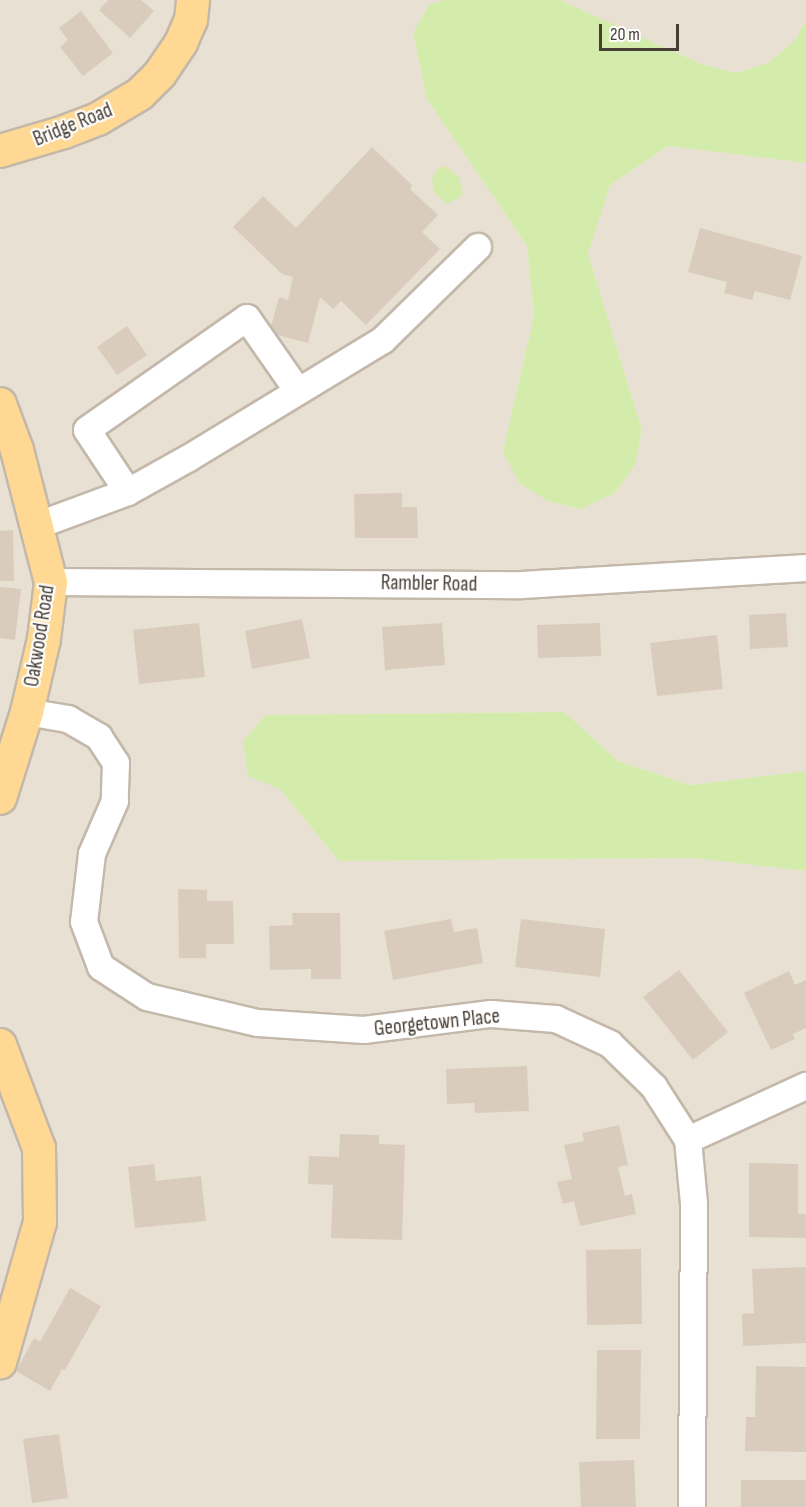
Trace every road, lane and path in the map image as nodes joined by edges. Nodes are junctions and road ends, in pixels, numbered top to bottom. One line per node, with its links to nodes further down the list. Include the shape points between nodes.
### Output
1 (194, 0): 2 (main road, Bridge Road, via 181,43 160,74 140,94 98,119)
2 (0, 151)
3 (478, 247): 4 (street, via 383,340)
4 (298, 391): 6 (street); 6 (street, via 247,318 87,430)
5 (0, 404): 7 (main road, Oakwood Road, via 17,450)
6 (129, 492): 7 (street)
7 (36, 526): 9 (main road, Oakwood Road)
8 (806, 568): 9 (street, Rambler Road, via 522,585)
9 (51, 582): 10 (main road, Oakwood Road, via 44,639)
10 (27, 712): 11 (main road, Oakwood Road); 14 (street, Georgetown Place, via 68,719 99,737 116,763 116,801 92,854 84,922 101,967 147,997 258,1023 364,1030 490,1014 556,1019 610,1044 654,1087)
11 (0, 798)
12 (0, 1045): 15 (main road, via 39,1148 39,1222)
13 (806, 1086): 14 (street)
14 (688, 1140): 16 (street, Georgetown Place, via 694,1204)
15 (0, 1362)
16 (692, 1507)

